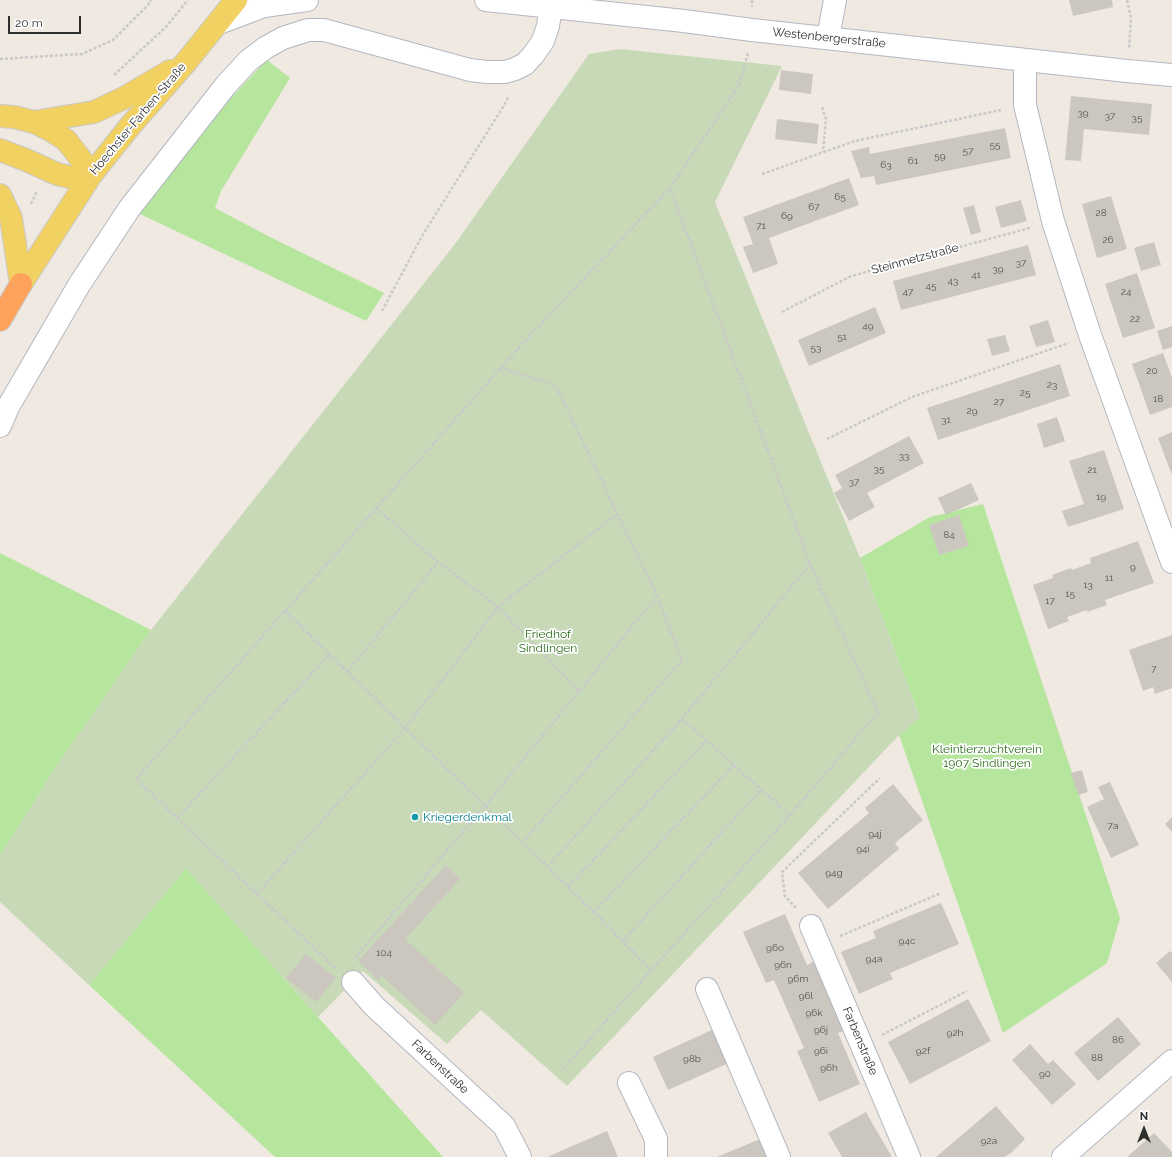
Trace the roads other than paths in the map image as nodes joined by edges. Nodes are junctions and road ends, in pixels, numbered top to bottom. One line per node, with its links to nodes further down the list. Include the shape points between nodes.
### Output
1 (236, 0): 6 (main road, Hoechster-Farben-Straße)
2 (307, 0): 6 (street, via 264,6)
3 (486, 0): 5 (street, Westenbergerstraße)
4 (835, 0): 7 (street)
5 (551, 7): 7 (street, Westenbergerstraße); 18 (street, via 543,41 534,54 525,64 505,72 470,70 324,30 308,30 283,38 265,48 248,61 226,85 129,209 79,285 8,407)
6 (219, 23): 9 (main road, Hoechster-Farben-Straße)
7 (828, 38): 8 (street, Westenbergerstraße)
8 (1025, 60): 10 (street, Westenbergerstraße); 19 (street, via 1025,105 1054,221 1090,335)
9 (186, 61): 12 (main road, via 105,108); 14 (main road, Hoechster-Farben-Straße)
10 (1172, 75)
11 (0, 116): 12 (main road)
12 (34, 122): 14 (main road, via 66,140 80,158)
13 (0, 150): 14 (main road, via 57,174)
14 (89, 178): 16 (main road, Hoechster-Farben-Straße)
15 (0, 194): 16 (main road, via 11,218)
16 (22, 284): 17 (highway)
17 (0, 320)
18 (0, 426)
19 (1172, 562)
20 (815, 935): 28 (street, Farbenstraße)
21 (347, 978): 25 (street, Farbenstraße, via 504,1126)
22 (707, 989): 27 (street)
23 (1172, 1062): 29 (street)
24 (630, 1083): 26 (street, via 656,1139)
25 (520, 1157)
26 (656, 1157)
27 (780, 1157)
28 (909, 1157)
29 (1063, 1157)

